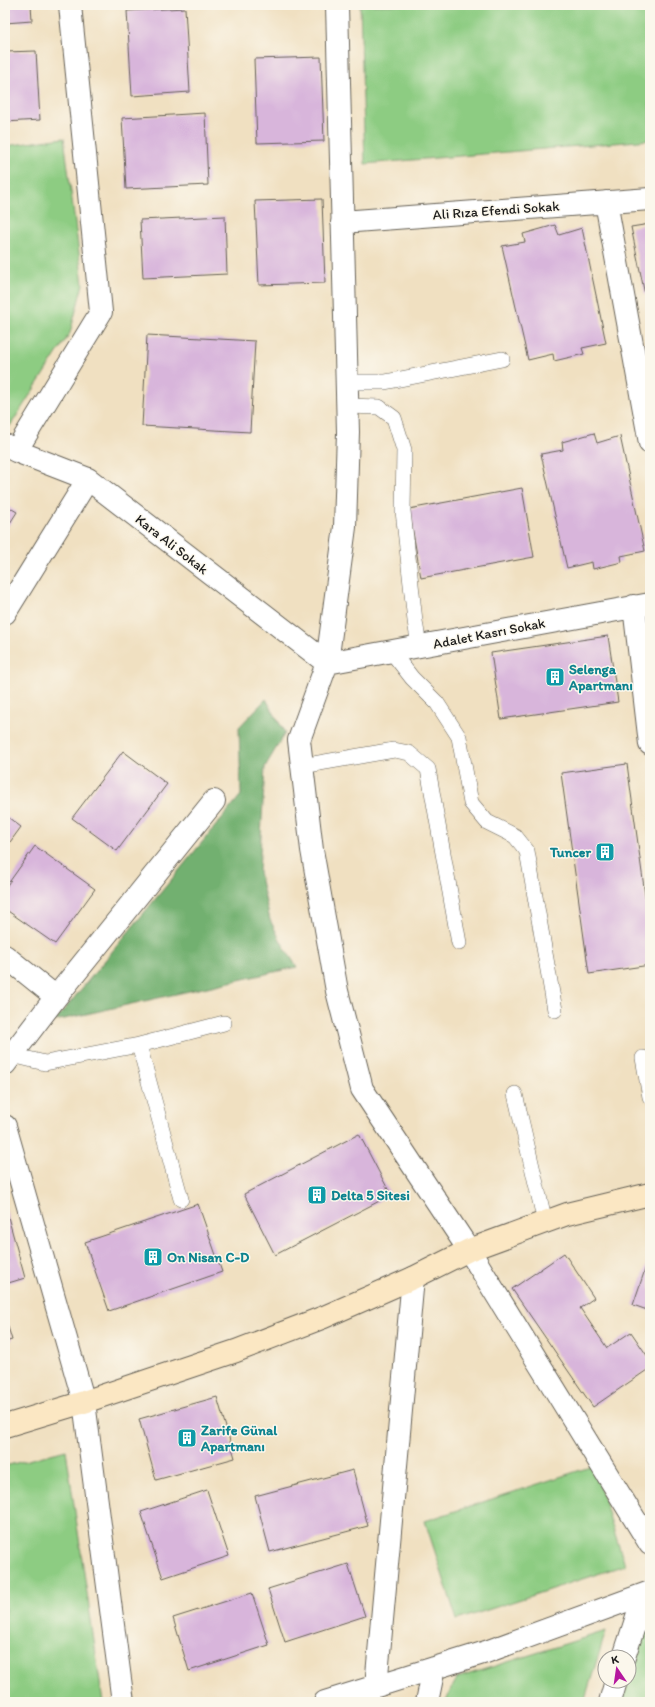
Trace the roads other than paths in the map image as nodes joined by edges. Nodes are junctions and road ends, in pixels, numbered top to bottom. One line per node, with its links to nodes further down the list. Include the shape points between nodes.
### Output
1 (70, 5): 10 (street, via 101,312)
2 (337, 5): 5 (street)
3 (650, 199): 4 (street, Ali Rıza Efendi Sokak)
4 (606, 202): 5 (street, Ali Rıza Efendi Sokak); 9 (street)
5 (342, 222): 7 (street)
6 (502, 359): 7 (lane, via 385,382)
7 (347, 382): 8 (street)
8 (347, 406): 14 (lane, via 379,407 394,418 404,450 403,511); 16 (street, via 345,527)
9 (650, 443)
10 (10, 448): 11 (street, Kara Ali Sokak)
11 (88, 479): 13 (street); 16 (street, Kara Ali Sokak)
12 (642, 605): 14 (street, Adalet Kasrı Sokak); 17 (street)
13 (5, 613)
14 (419, 646): 15 (street, Adalet Kasrı Sokak)
15 (391, 651): 16 (street, Adalet Kasrı Sokak); 23 (lane, via 412,678 437,703 459,737 471,803 487,822 515,836 527,851)
16 (328, 663): 18 (street, via 299,740)
17 (650, 744)
18 (302, 766): 20 (lane, via 394,750 409,754 428,769); 34 (street, via 312,850 337,991 362,1089)
19 (214, 801): 22 (street)
20 (459, 943)
21 (5, 956): 22 (street)
22 (56, 997): 27 (street)
23 (555, 1010)
24 (224, 1023): 25 (lane)
25 (139, 1045): 27 (lane, via 45,1063); 32 (lane)
26 (643, 1058): 29 (lane)
27 (9, 1060)
28 (515, 1094): 33 (lane)
29 (650, 1097)
30 (5, 1126): 36 (street)
31 (650, 1194): 33 (main road, via 567,1214)
32 (181, 1199)
33 (545, 1222): 34 (main road)
34 (469, 1250): 35 (main road); 38 (street)
35 (413, 1278): 36 (main road, via 324,1317 236,1351); 42 (street)
36 (84, 1402): 37 (main road); 44 (street)
37 (5, 1426)
38 (650, 1544)
39 (647, 1594): 40 (street); 41 (street)
40 (627, 1649)
41 (434, 1668): 42 (street); 46 (street)
42 (376, 1686): 45 (street)
43 (614, 1689): 47 (street)
44 (123, 1702)
45 (325, 1702)
46 (427, 1702)
47 (610, 1702)

